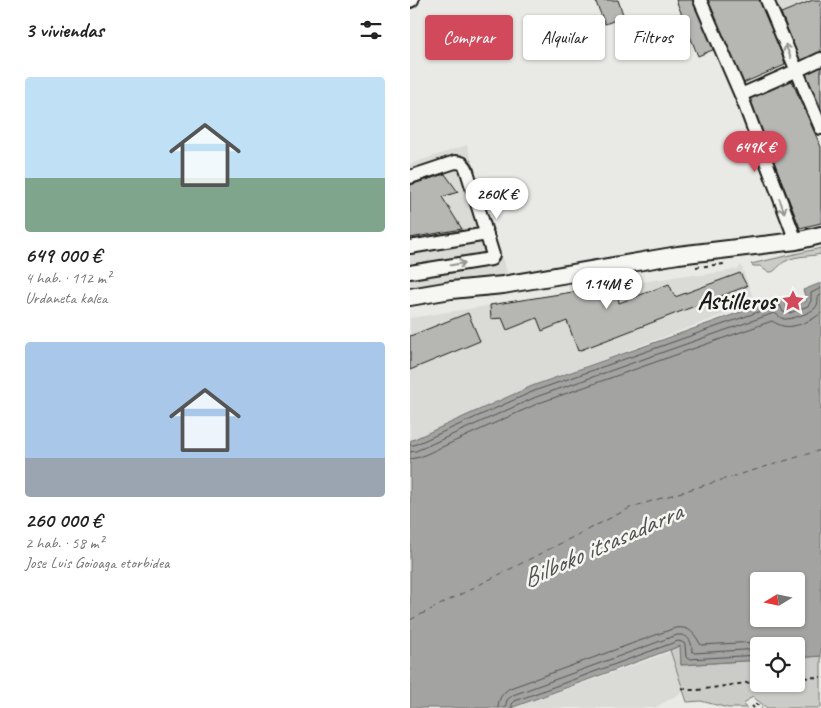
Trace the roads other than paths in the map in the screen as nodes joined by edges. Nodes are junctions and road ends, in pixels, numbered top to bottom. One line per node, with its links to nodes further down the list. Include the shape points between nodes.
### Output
1 (700, 0): 9 (street, one-way to 9, via 741,95)
2 (767, 0): 5 (street, one-way to 2)
3 (821, 59): 4 (street)
4 (743, 94)
5 (821, 128)
6 (410, 177): 7 (street, via 455,162 464,164)
7 (487, 234): 10 (street); 11 (street, one-way to 7, via 490,259 493,255)
8 (821, 235): 9 (main road)
9 (796, 241): 12 (main road, via 678,255 503,285)
10 (410, 247)
11 (410, 272)
12 (410, 297)

